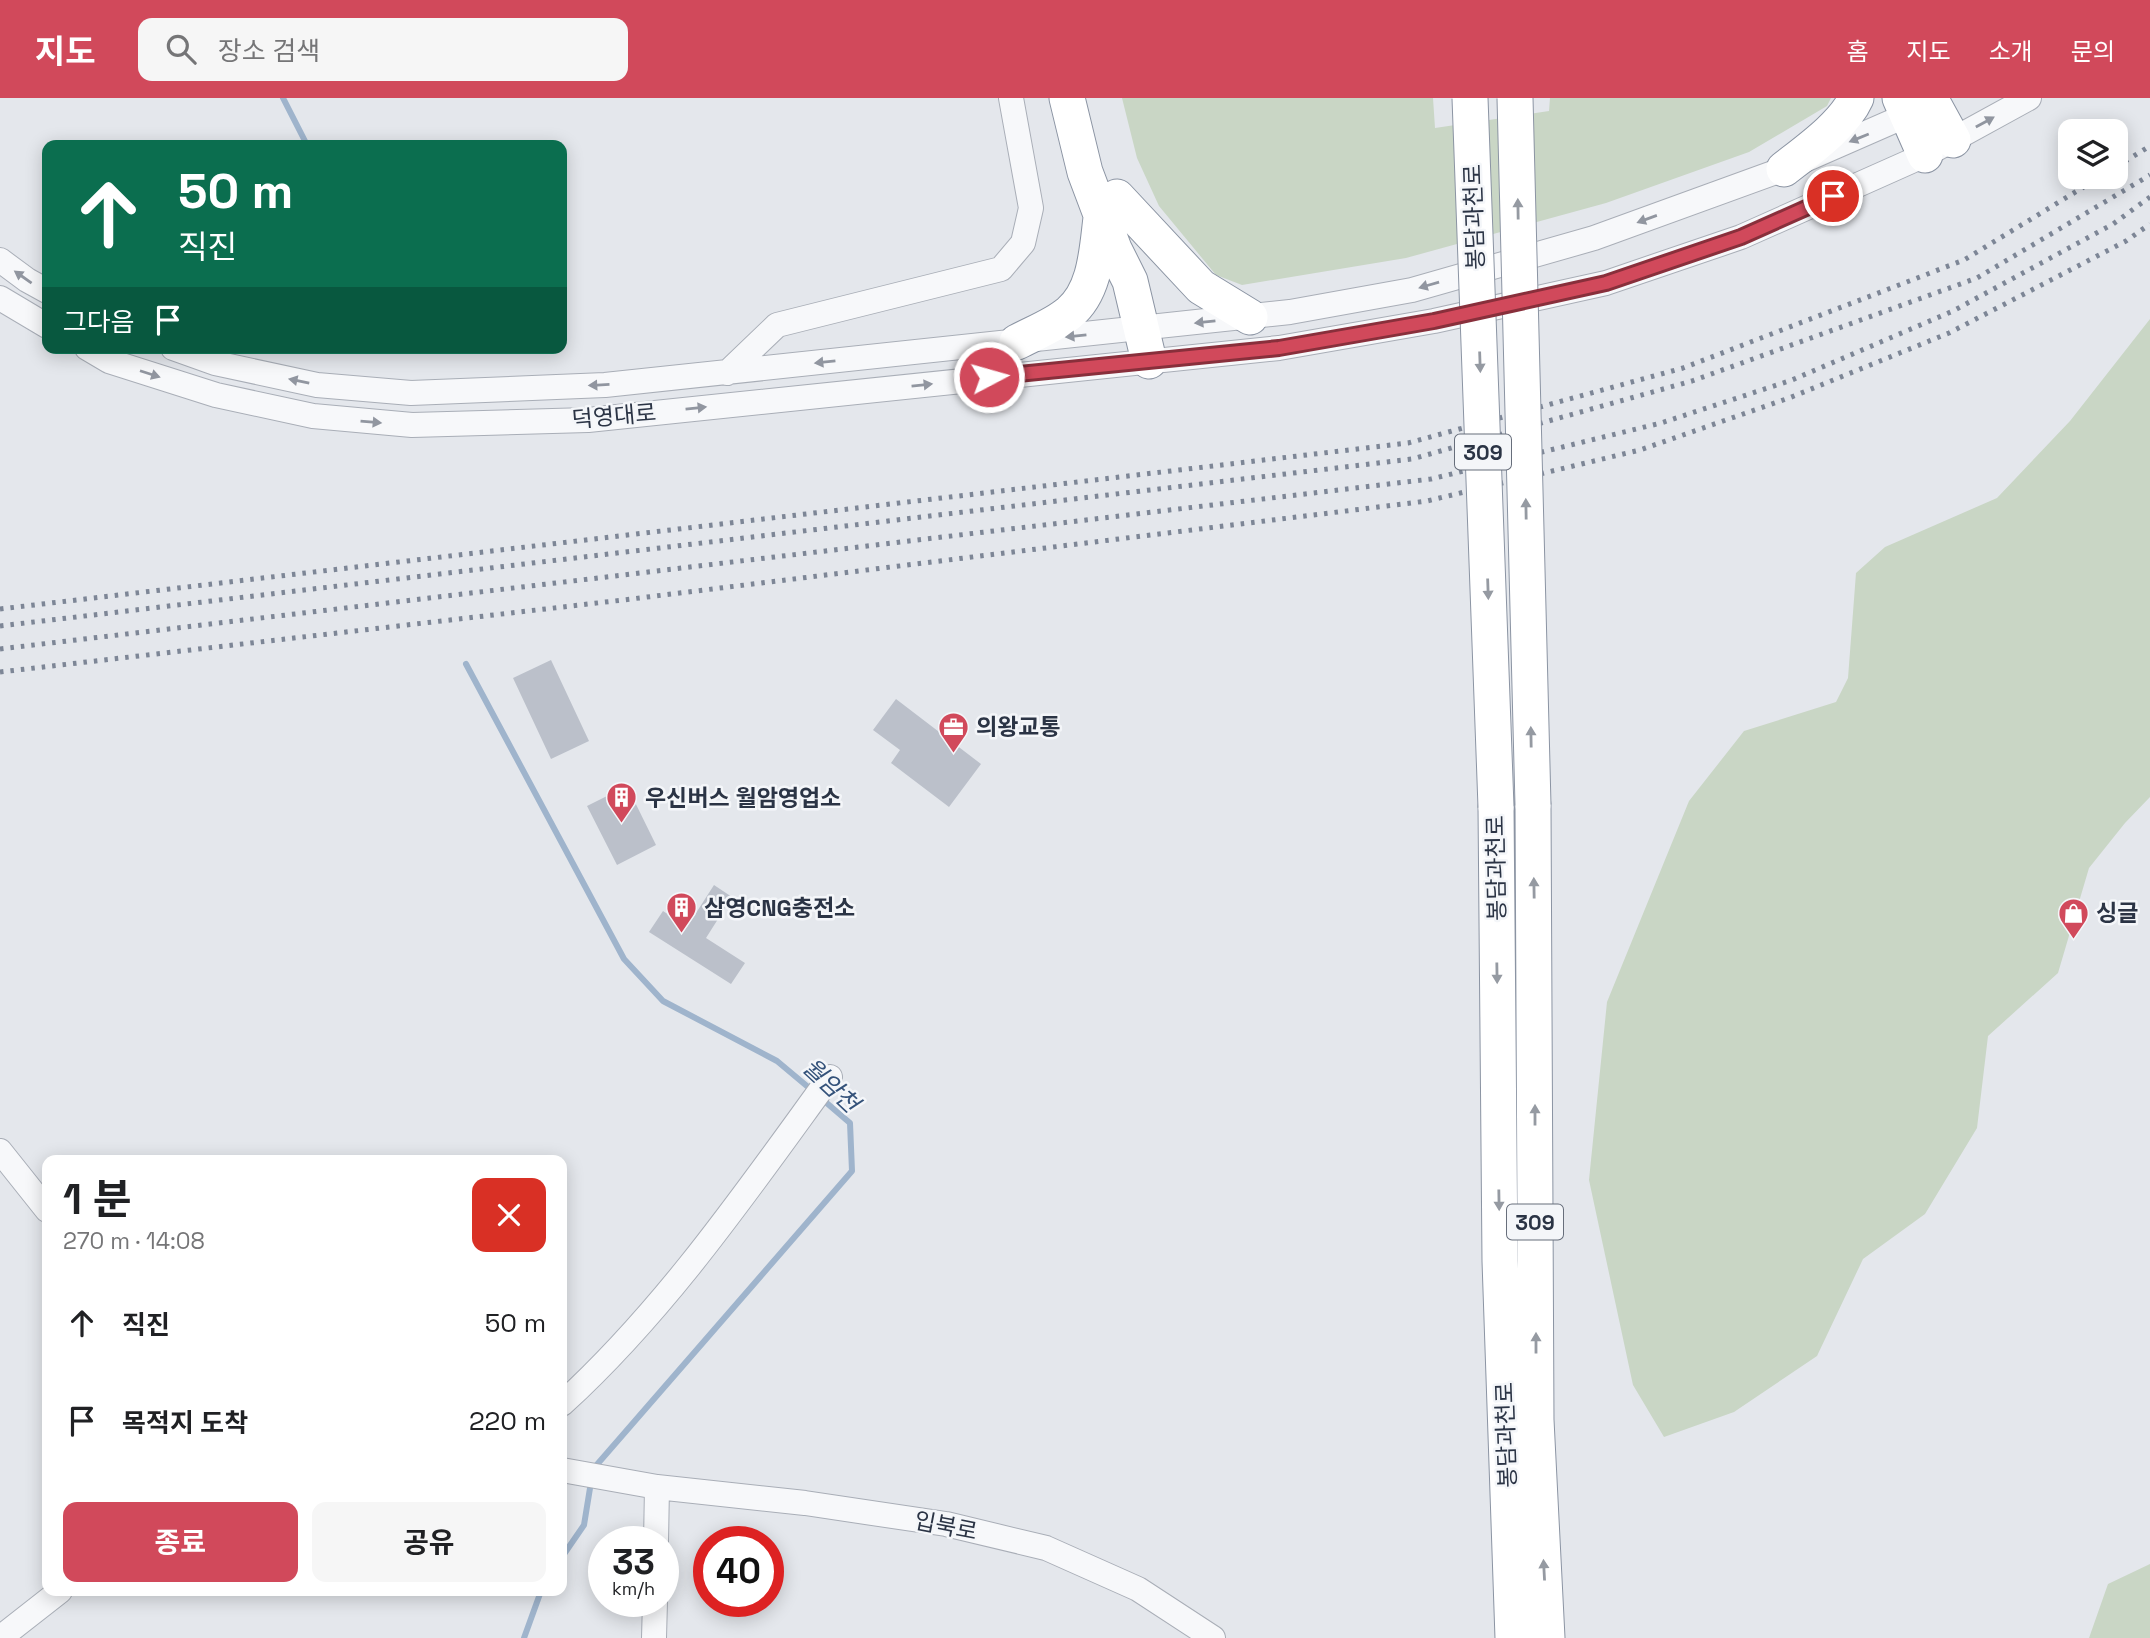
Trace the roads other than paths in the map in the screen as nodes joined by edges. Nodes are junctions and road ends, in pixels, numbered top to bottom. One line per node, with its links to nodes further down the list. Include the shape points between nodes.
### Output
1 (1011, 98): 21 (street, via 1031,208 1023,243 1001,270 777,325)
2 (1067, 98): 11 (highway, via 1086,172)
3 (1092, 98): 11 (highway)
4 (1470, 98): 34 (highway, 봉담과천로 / 309, one-way to 34, bridge, via 1496,807 1500,1261)
5 (1515, 98): 35 (highway, 봉담과천로 / 309, one-way to 5, bridge, via 1536,1420 1533,805)
6 (1856, 98): 10 (highway, via 1818,142)
7 (2029, 98): 9 (street, one-way to 7)
8 (1923, 103): 9 (highway); 10 (street, one-way to 10)
9 (1939, 148): 18 (street, via 1741,237 1606,283 1434,321 1279,348)
10 (1784, 169): 15 (street, one-way to 15, via 1594,238 1412,290)
11 (1109, 206): 15 (highway, via 1201,287); 17 (highway, via 1094,271 1083,296 1070,313); 18 (highway, via 1130,242 1130,281)
12 (0, 260): 13 (street, one-way to 12)
13 (42, 288)
14 (0, 298): 16 (street)
15 (1250, 317): 18 (street, one-way to 18)
16 (42, 323)
17 (1017, 342): 18 (street, 덕영대로, one-way to 17); 21 (street, 덕영대로, one-way to 21)
18 (1146, 345): 19 (street, 덕영대로, one-way to 18, via 216,395 313,416 412,425 588,420)
19 (97, 354)
20 (190, 354): 21 (street, 덕영대로, one-way to 20, via 604,386 411,393 317,385)
21 (727, 373)
22 (830, 1077): 25 (street, via 703,1248 609,1361)
23 (0, 1151): 24 (street)
24 (42, 1204)
25 (567, 1399)
26 (567, 1471): 27 (street, 입북로)
27 (657, 1487): 28 (street); 33 (street, 입북로, via 946,1524 1046,1548 1138,1589)
28 (656, 1526)
29 (54, 1596): 31 (street)
30 (655, 1617): 32 (street)
31 (0, 1638)
32 (654, 1638)
33 (1213, 1638)
34 (1513, 1638)
35 (1547, 1638)

